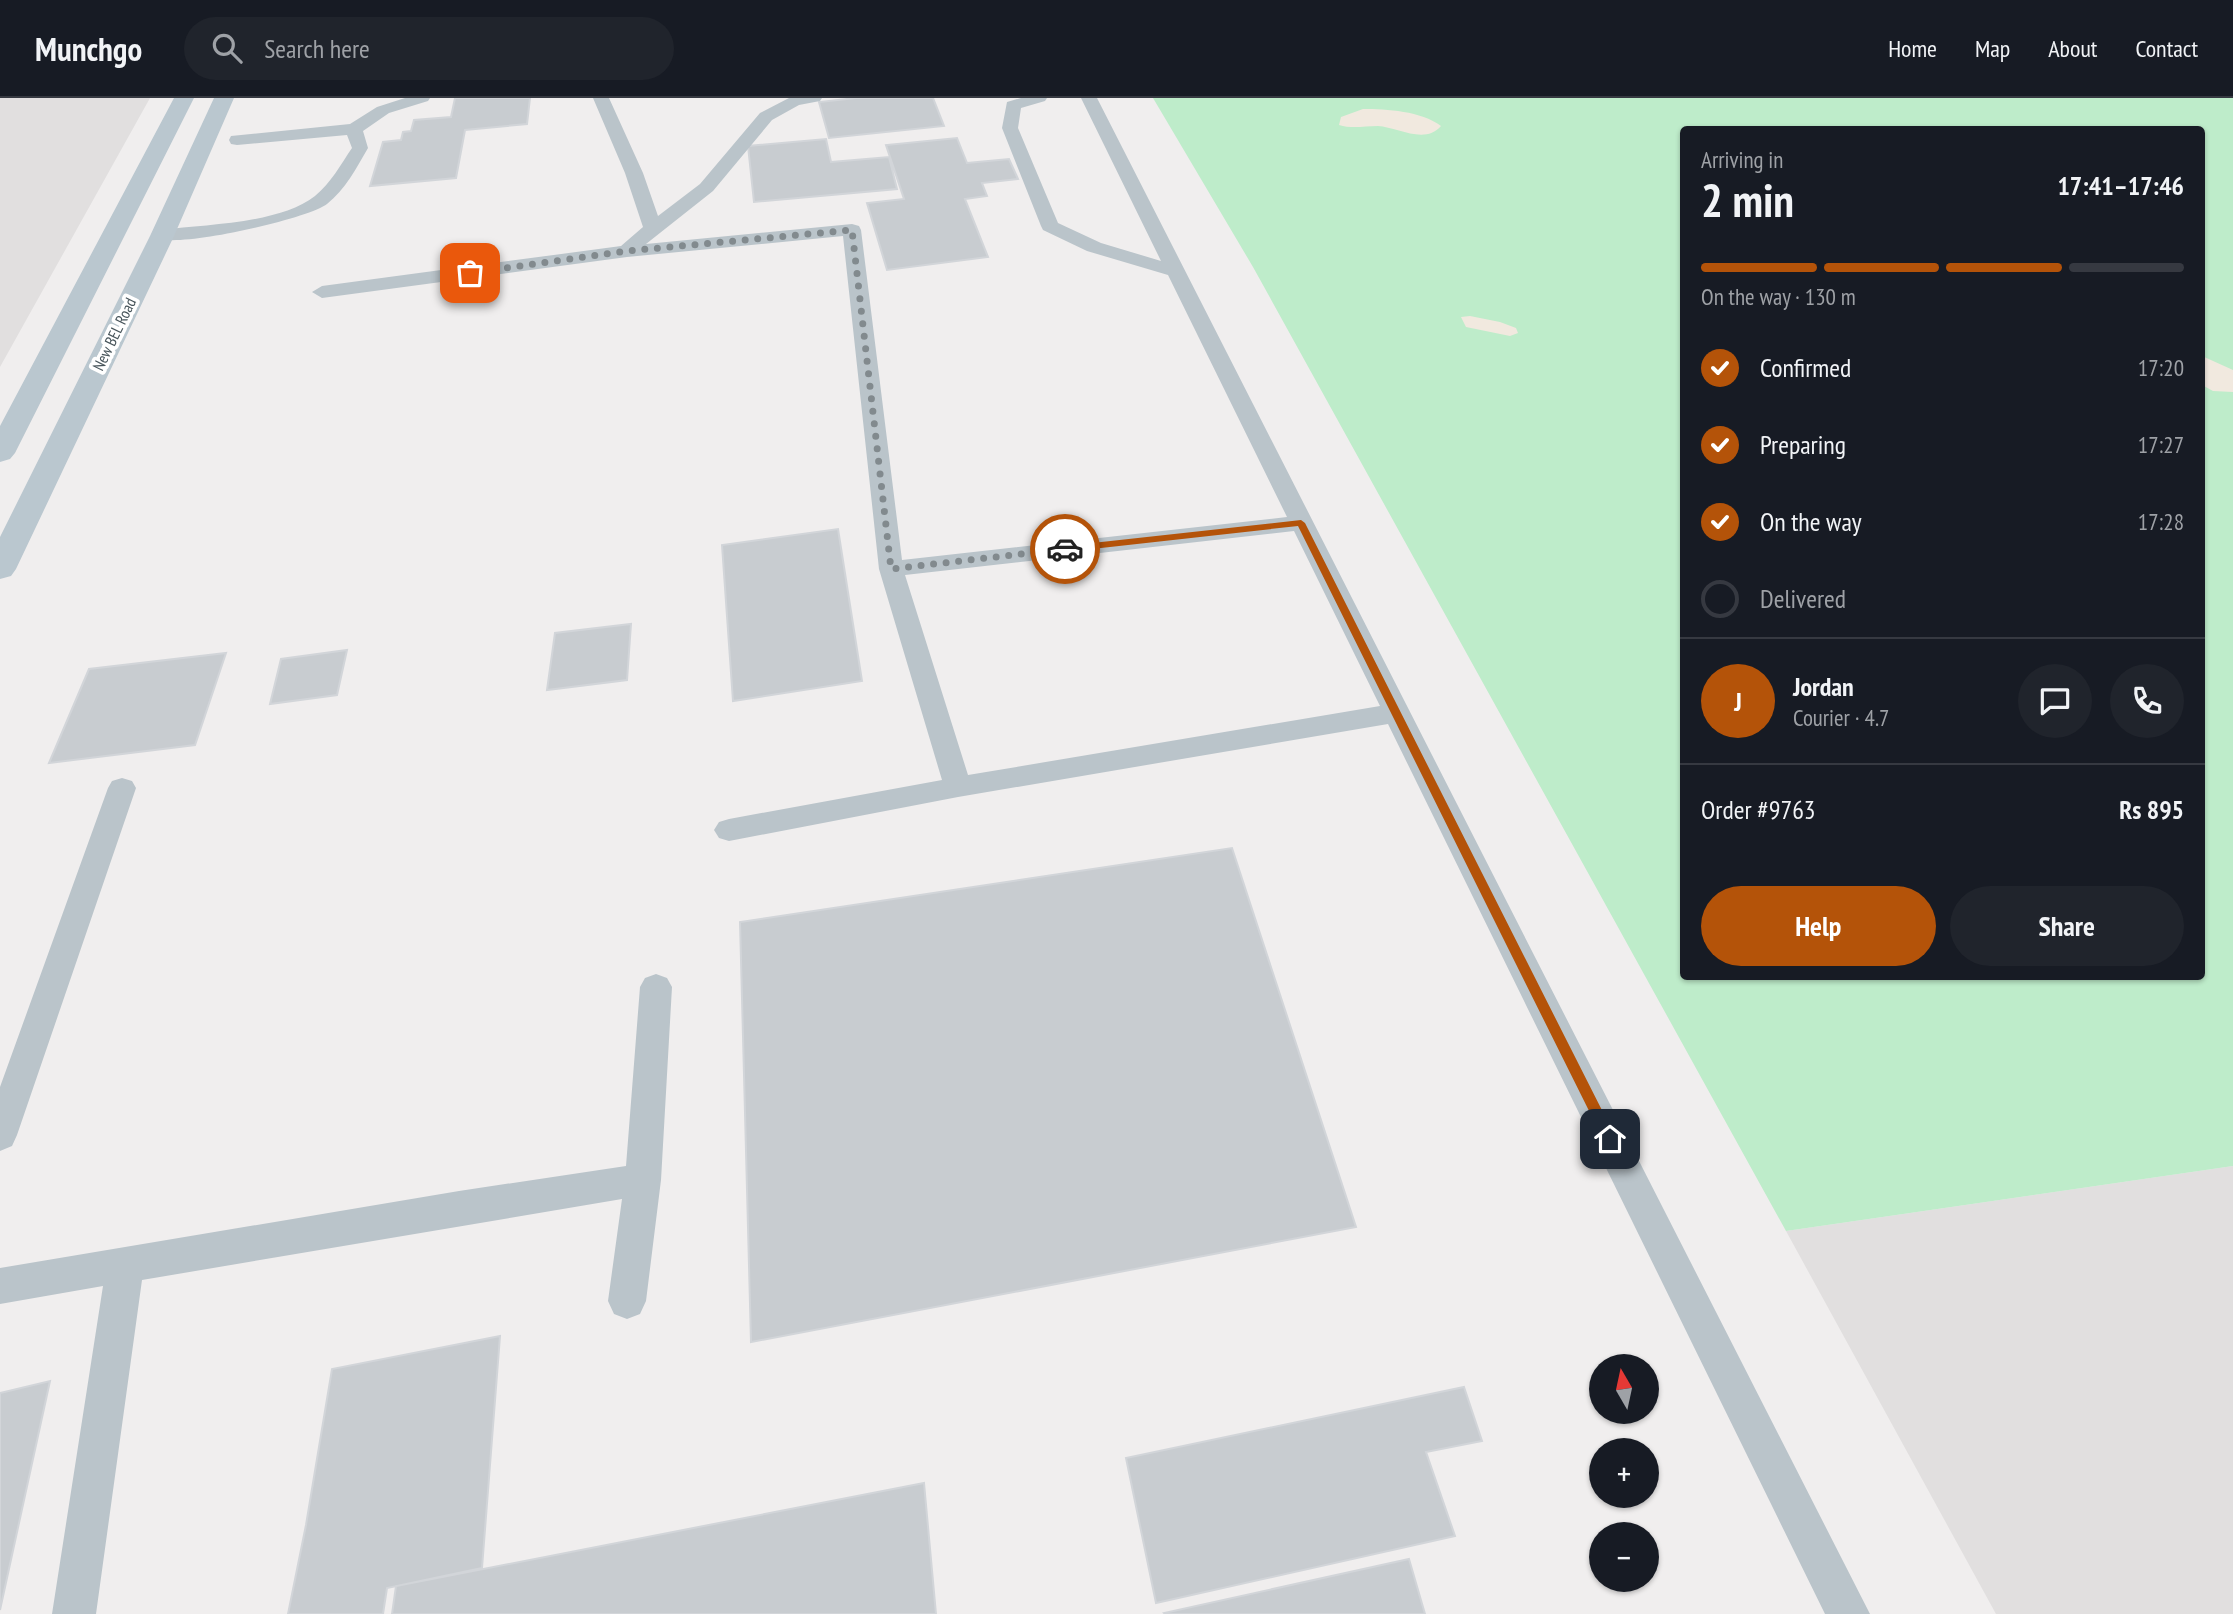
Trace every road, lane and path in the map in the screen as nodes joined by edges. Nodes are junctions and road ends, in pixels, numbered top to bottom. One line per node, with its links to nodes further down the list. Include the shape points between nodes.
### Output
1 (184, 98): 15 (main road)
2 (224, 98): 11 (main road, New BEL Road)
3 (422, 98): 8 (lane, via 383,110)
4 (601, 98): 10 (lane)
5 (814, 98): 10 (lane, via 763,117 712,182)
6 (1039, 98): 13 (lane, via 1013,105 1010,128 1050,226 1094,247)
7 (1089, 98): 13 (lane)
8 (354, 129): 9 (lane); 11 (lane, via 360,148 319,202 281,218)
9 (237, 140)
10 (653, 228): 12 (lane)
11 (162, 236): 17 (main road, New BEL Road)
12 (627, 251): 14 (lane); 18 (lane, via 852,230)
13 (1175, 271): 16 (lane)
14 (322, 292)
15 (0, 453)
16 (1301, 523): 18 (lane); 19 (lane)
17 (0, 569)
18 (891, 569): 20 (lane)
19 (1396, 713): 20 (lane); 30 (lane)
20 (958, 787): 22 (lane)
21 (122, 788): 24 (lane)
22 (729, 830)
23 (656, 987): 25 (lane)
24 (0, 1135)
25 (643, 1180): 26 (lane); 28 (lane)
26 (125, 1265): 27 (lane); 29 (lane)
27 (0, 1286)
28 (627, 1301)
29 (74, 1614)
30 (1848, 1614)

